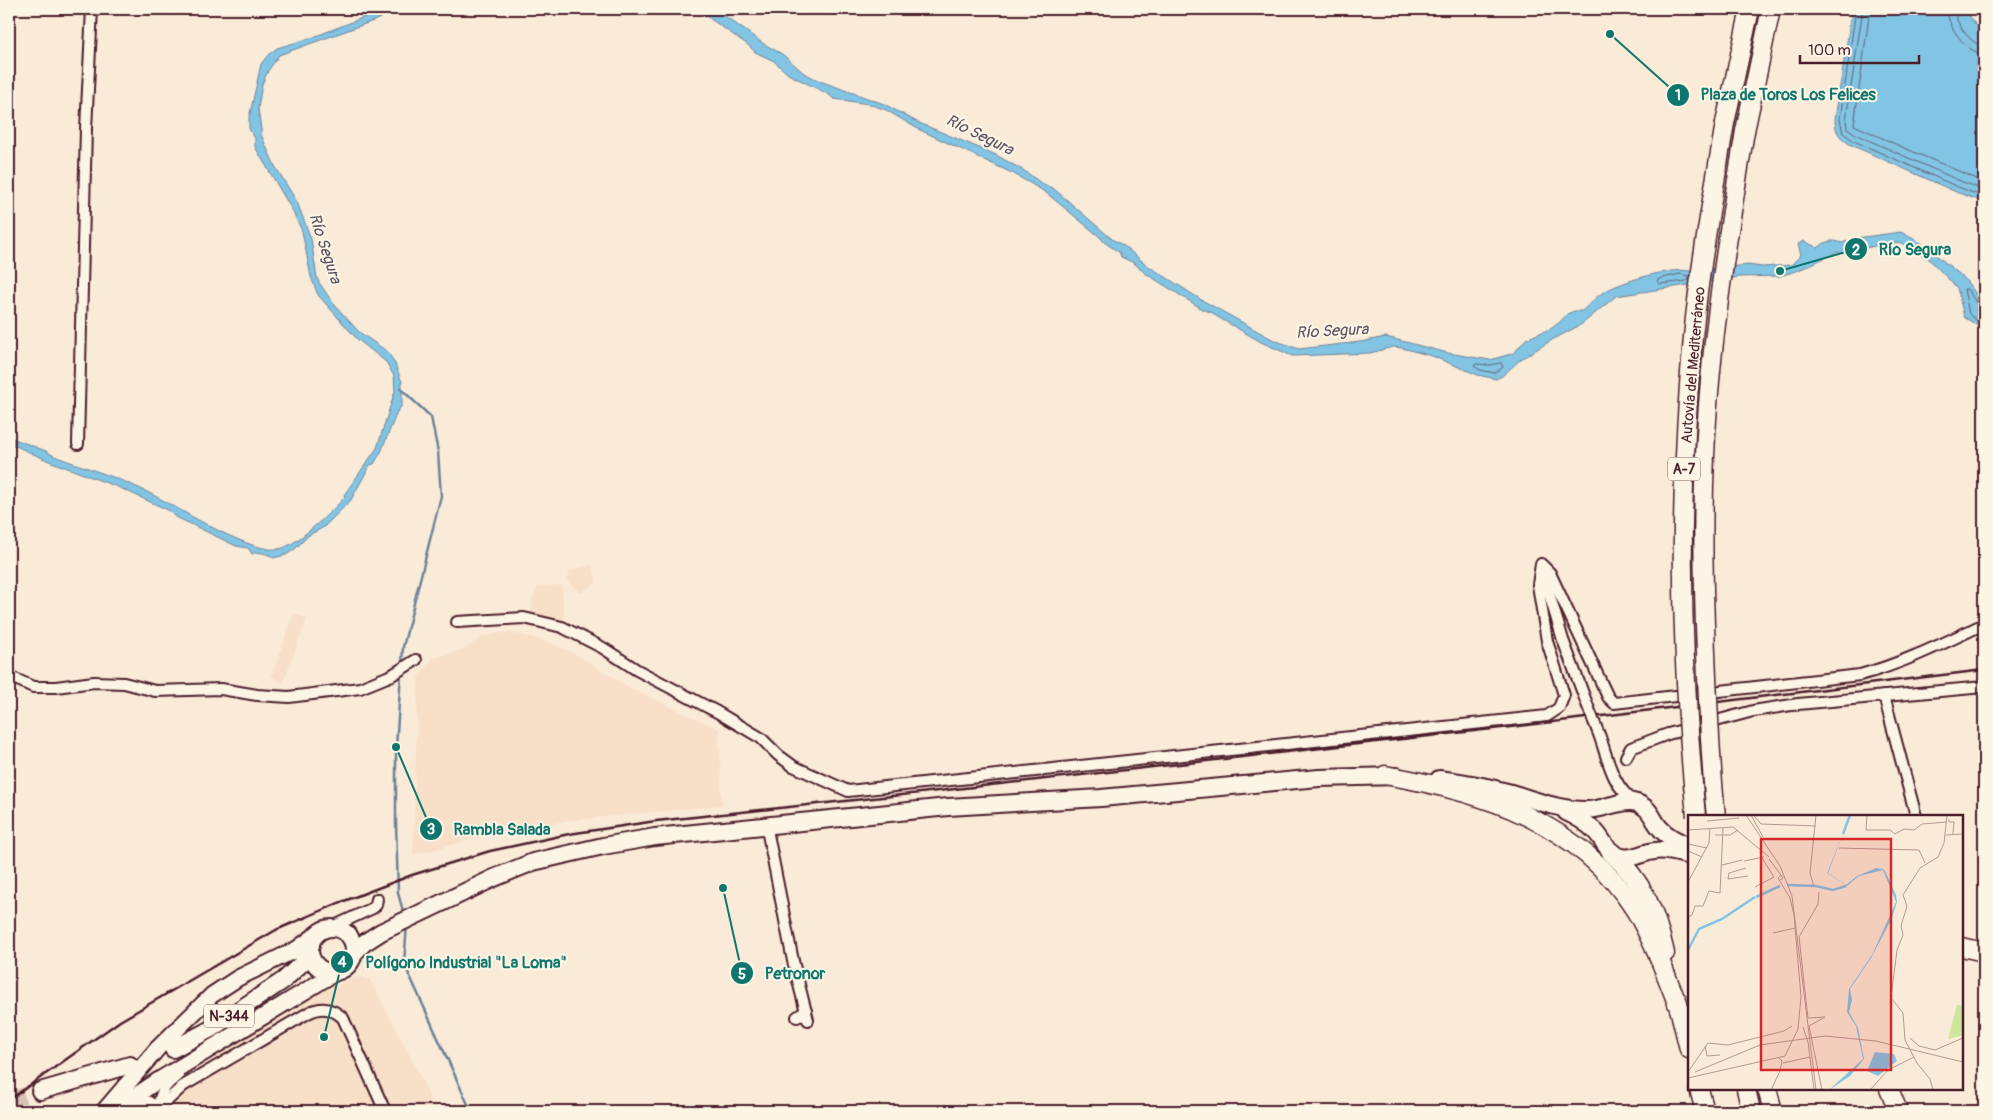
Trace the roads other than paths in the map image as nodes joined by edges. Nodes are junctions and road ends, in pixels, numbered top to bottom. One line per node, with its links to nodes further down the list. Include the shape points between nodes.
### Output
1 (92, 9): 4 (street)
2 (1750, 9): 18 (highway, Autovía del Mediterráneo / A-7, bridge, via 1725,123 1693,334 1683,487 1683,632)
3 (1771, 9): 19 (highway, Autovía del Mediterráneo / A-7, bridge, via 1745,131 1728,235 1708,406 1702,572)
4 (78, 444)
5 (1541, 564): 6 (street, via 1538,584 1547,642 1564,695 1559,708 1547,716 848,791 793,766 761,738 637,670 604,648 562,628 524,618); 7 (street, via 1550,573 1608,697 1614,703 1860,675 1919,655); 14 (street, bridge, via 1563,640)
6 (457, 622)
7 (1984, 624)
8 (416, 660): 9 (street, via 392,675 360,688 288,697 222,689 155,692 124,683 33,687)
9 (9, 676)
10 (1984, 687): 11 (street)
11 (1884, 696): 12 (street, via 1798,704 1754,712 1668,734 1631,748); 20 (street)
12 (1626, 757)
13 (1385, 775): 17 (highway, via 1473,785); 22 (highway, via 973,805); 35 (highway, via 1451,790 1512,809 1540,822 1578,847 1612,879 1634,910 1657,954)
14 (1617, 784): 15 (street); 16 (street)
15 (1637, 803): 16 (highway); 21 (highway, via 1649,811)
16 (1615, 805): 17 (highway, via 1588,810); 24 (highway, via 1606,812 1600,830)
17 (1555, 806): 24 (highway, via 1595,831)
18 (1696, 815)
19 (1716, 815)
20 (1916, 815)
21 (1655, 821): 23 (highway, via 1664,833); 25 (highway, via 1655,839)
22 (766, 824): 28 (highway, via 655,837 546,859 508,872); 36 (street)
23 (1688, 845)
24 (1606, 846): 25 (highway, via 1619,856 1629,858); 35 (highway, via 1634,877 1650,902)
25 (1643, 854): 26 (highway, via 1661,850)
26 (1688, 856)
27 (377, 899): 29 (street, via 375,906)
28 (387, 929): 29 (highway, via 365,935); 32 (highway, via 364,943)
29 (333, 933): 32 (highway, via 352,942); 33 (highway, via 310,954 319,968); 34 (highway, N-344); 40 (main road, via 238,978 212,995)
30 (1963, 943): 31 (highway)
31 (1984, 950)
32 (354, 954): 33 (highway, via 347,967)
33 (332, 971): 34 (highway, N-344, via 308,972); 37 (main road)
34 (284, 980): 39 (highway, N-344, via 209,1030)
35 (1680, 1011): 38 (highway)
36 (804, 1016)
37 (241, 1031): 41 (main road); 49 (street, via 166,1085 159,1098)
38 (1688, 1045)
39 (173, 1049)
40 (132, 1070): 41 (main road, via 135,1083); 47 (highway); 51 (main road)
41 (144, 1090): 48 (main road); 49 (street)
42 (1699, 1090): 54 (highway)
43 (1746, 1090): 55 (highway)
44 (1767, 1090): 56 (highway)
45 (1890, 1090): 50 (highway)
46 (1898, 1090): 50 (highway)
47 (40, 1091)
48 (126, 1102): 49 (street, via 143,1099); 52 (main road)
49 (158, 1110): 53 (street, via 183,1086 308,1013 329,1008 343,1018)
50 (1902, 1110)
51 (104, 1111)
52 (114, 1111)
53 (385, 1111)
54 (1705, 1111)
55 (1751, 1111)
56 (1773, 1111)

